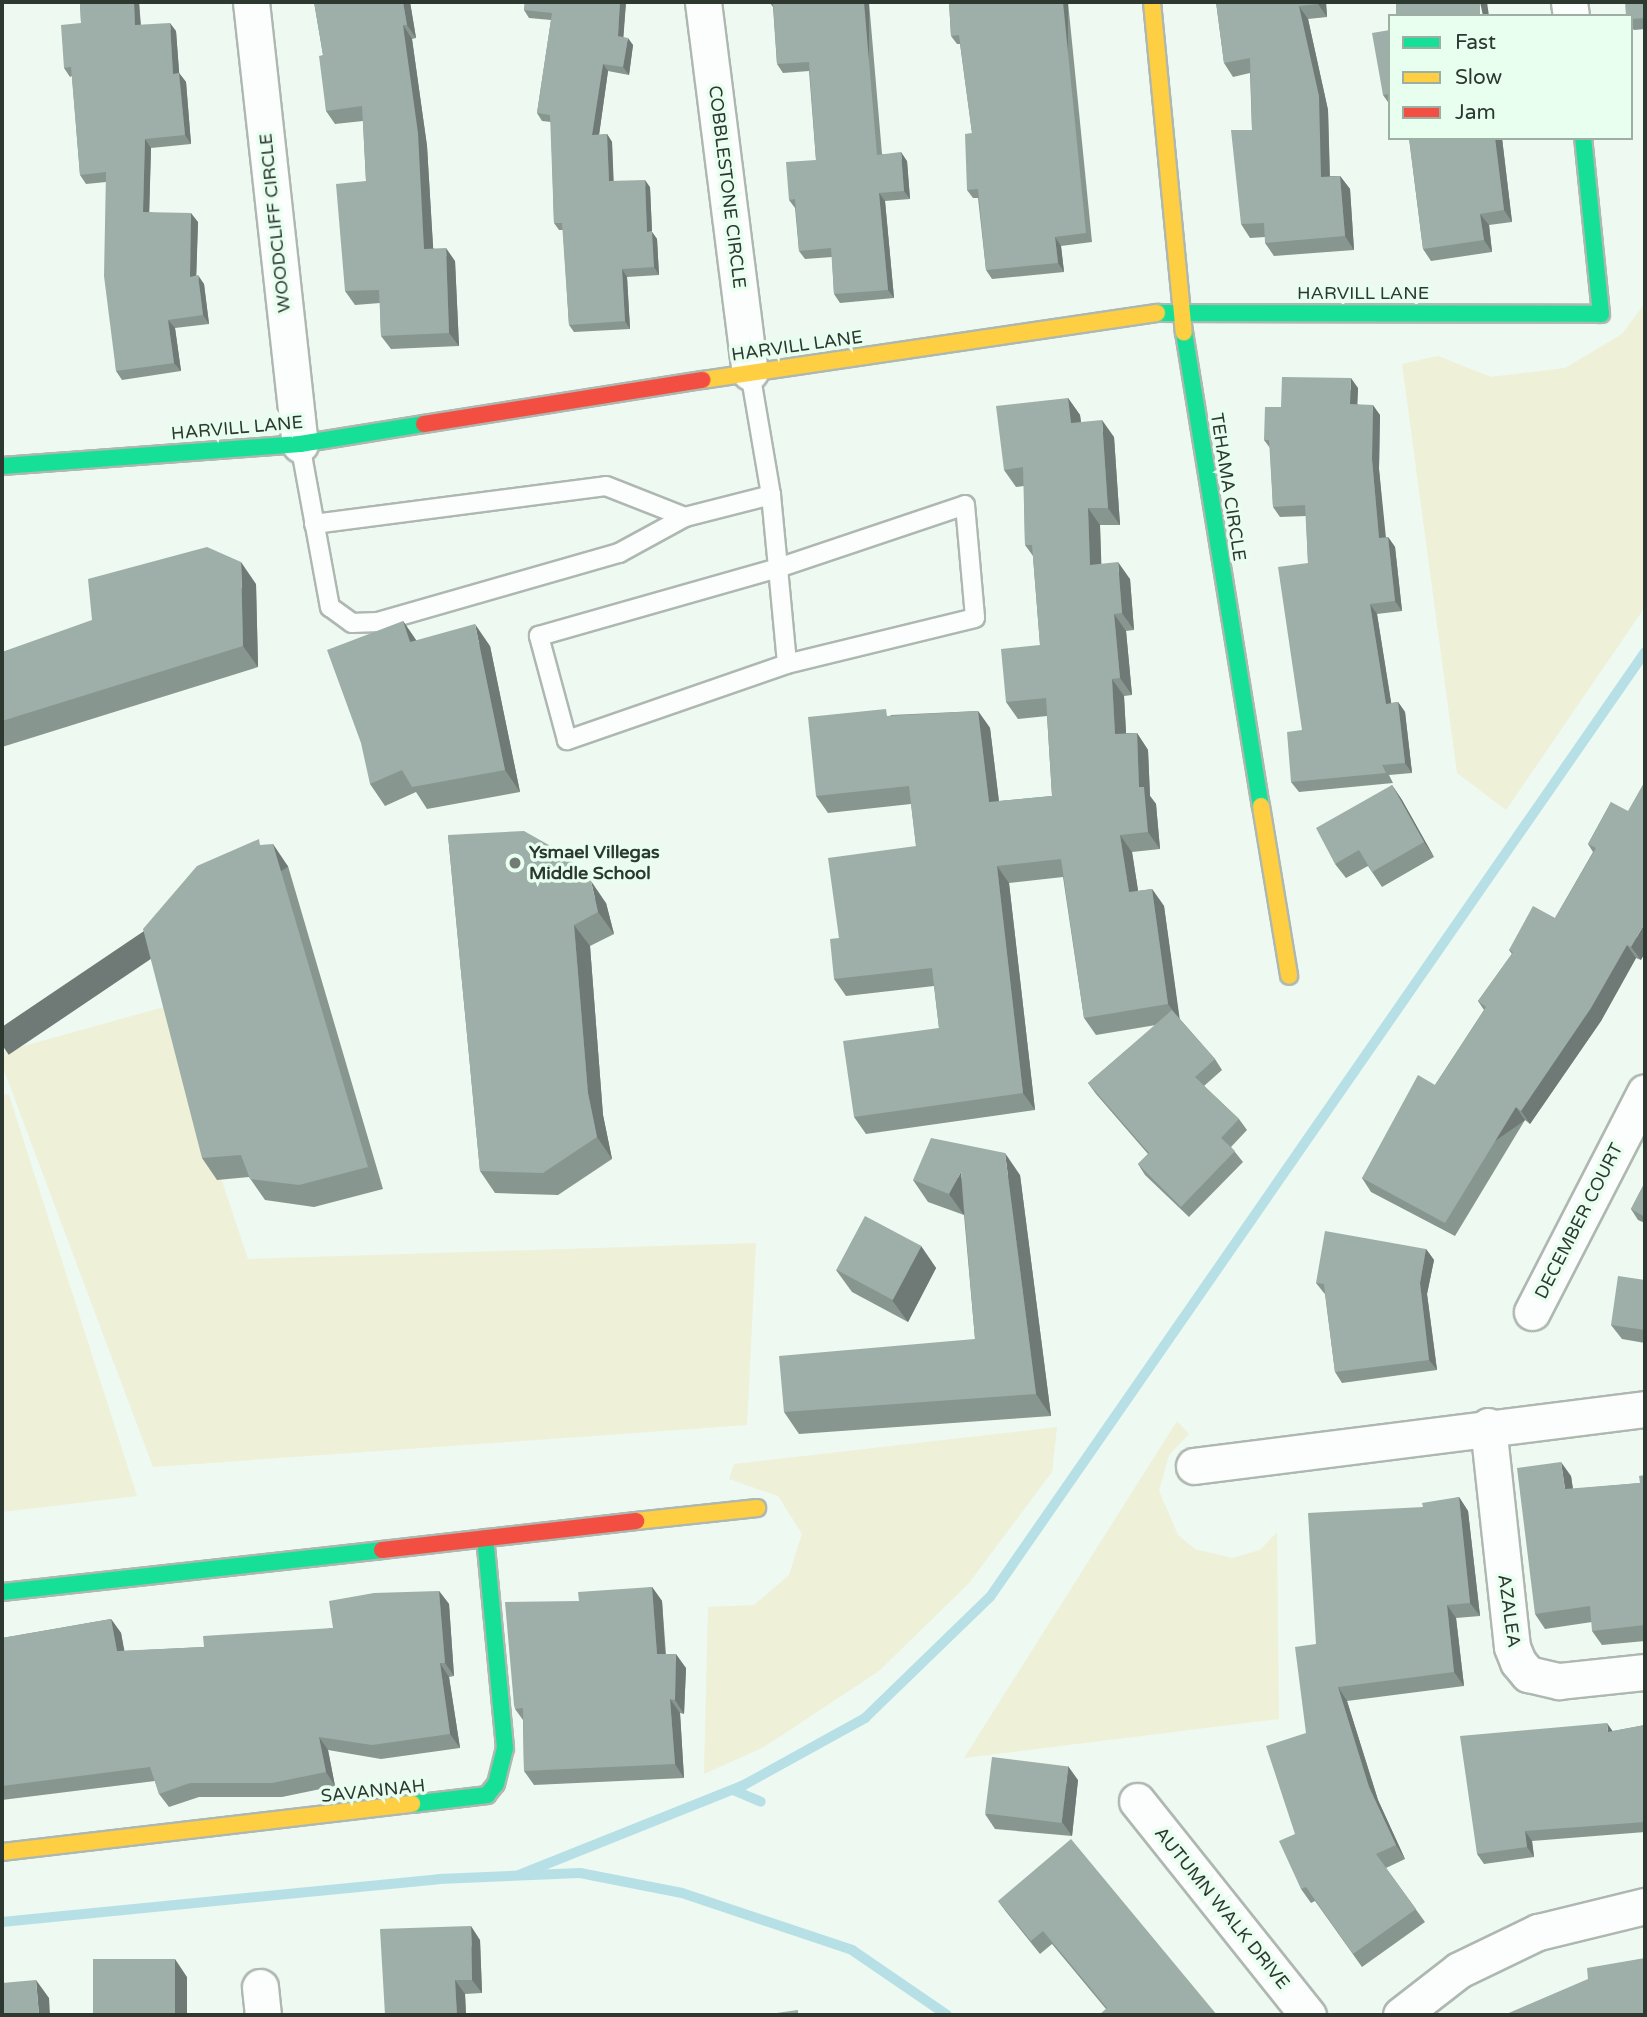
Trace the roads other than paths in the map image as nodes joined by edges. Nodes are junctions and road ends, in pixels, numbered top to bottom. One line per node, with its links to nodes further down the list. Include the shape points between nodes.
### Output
1 (251, 2): 7 (street, WOODCLIFF CIRCLE)
2 (703, 2): 6 (street, COBBLESTONE CIRCLE)
3 (1152, 2): 5 (street, TEHAMA CIRCLE)
4 (1583, 140): 5 (street, HARVILL LANE, via 1601,314)
5 (1180, 310): 6 (street, HARVILL LANE); 14 (street, TEHAMA CIRCLE)
6 (750, 372): 7 (street, HARVILL LANE); 9 (lane)
7 (300, 443): 8 (street, HARVILL LANE); 11 (lane)
8 (2, 466)
9 (771, 495): 10 (lane); 12 (lane)
10 (685, 517): 11 (lane, via 606,486); 11 (lane, via 619,554 378,622 352,623 330,607)
11 (314, 524)
12 (778, 568): 13 (lane); 13 (lane, via 965,505 975,618); 13 (lane, via 539,636 566,740)
13 (787, 664)
14 (1289, 975)
15 (1645, 1092): 16 (street, DECEMBER COURT)
16 (1532, 1312)
17 (1645, 1409): 18 (street)
18 (1488, 1426): 19 (street); 23 (street, AZALEA, via 1511,1647 1518,1662 1528,1674 1559,1681)
19 (1194, 1466)
20 (757, 1508): 21 (street)
21 (485, 1538): 22 (street); 25 (street, SAVANNAH, via 505,1748 496,1784 487,1795)
22 (2, 1592)
23 (1645, 1672)
24 (1137, 1801): 27 (street, AUTUMN WALK DRIVE)
25 (2, 1852)
26 (1645, 1906): 28 (street, via 1538,1932 1459,1970)
27 (1308, 2015)
28 (1401, 2015)

